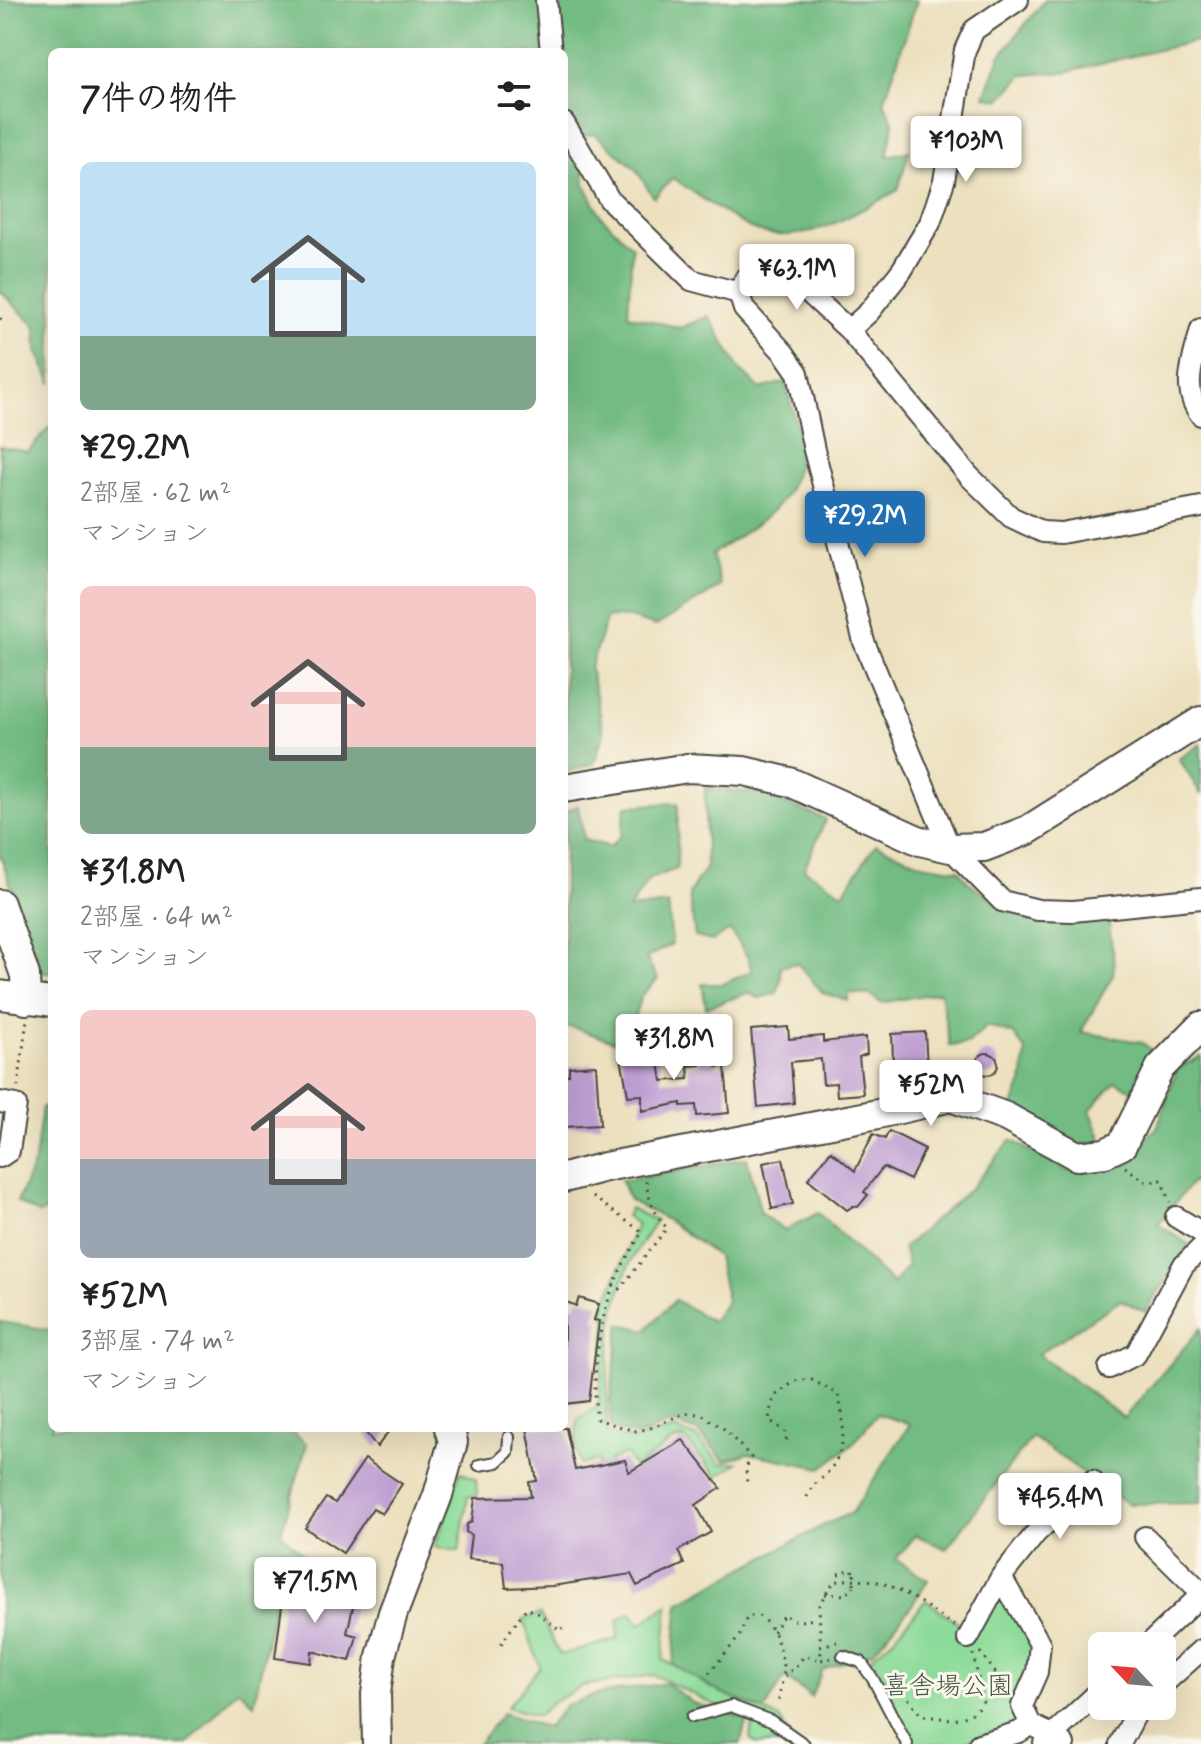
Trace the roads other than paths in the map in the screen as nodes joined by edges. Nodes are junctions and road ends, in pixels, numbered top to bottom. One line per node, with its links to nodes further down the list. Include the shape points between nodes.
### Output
1 (546, 0): 3 (street)
2 (1018, 0): 7 (street, via 974,30 965,50 944,181 930,223 902,270)
3 (551, 48)
4 (568, 130): 5 (street, via 609,199 691,280)
5 (739, 293): 7 (street, via 745,279 756,272 770,267 786,272); 12 (street, via 744,309 798,373 864,642)
6 (1201, 329): 8 (street, via 1188,387)
7 (849, 330): 9 (street, via 969,476 1011,517 1043,532 1061,533)
8 (1201, 415)
9 (1201, 507)
10 (1201, 721): 12 (street, via 1028,830 984,847)
11 (568, 787): 12 (street, via 688,768 744,771 790,782 920,841)
12 (950, 848): 13 (street, via 1002,901 1038,910)
13 (1201, 898)
14 (0, 904): 15 (street, via 25,975)
15 (26, 999)
16 (1201, 1026): 19 (street, via 1160,1068 1122,1145 1105,1153 1077,1156 1006,1117 951,1097)
17 (8, 1103): 18 (street, via 9,1151)
18 (0, 1157)
19 (568, 1177)
20 (1176, 1217): 21 (street)
21 (1201, 1232)
22 (1201, 1248): 23 (street, via 1183,1266 1136,1354)
23 (1109, 1368)
24 (450, 1432): 41 (street, via 453,1442 438,1495 381,1656)
25 (509, 1437): 26 (lane, via 508,1452 497,1462)
26 (479, 1465)
27 (1092, 1481): 29 (street, via 1036,1533)
28 (1145, 1537): 30 (street)
29 (1001, 1577): 32 (street); 39 (street, via 1040,1644 1037,1672 1022,1706)
30 (1200, 1589): 31 (street)
31 (1160, 1632)
32 (973, 1643)
33 (1201, 1650): 35 (street)
34 (843, 1656): 43 (lane, via 861,1662)
35 (1176, 1672)
36 (1088, 1704): 40 (street)
37 (692, 1717): 42 (lane, via 731,1706 771,1721)
38 (1133, 1720): 45 (street)
39 (1031, 1725): 40 (street); 44 (street)
40 (1053, 1741)
41 (377, 1744)
42 (804, 1744)
43 (907, 1744)
44 (979, 1744)
45 (1120, 1744)

